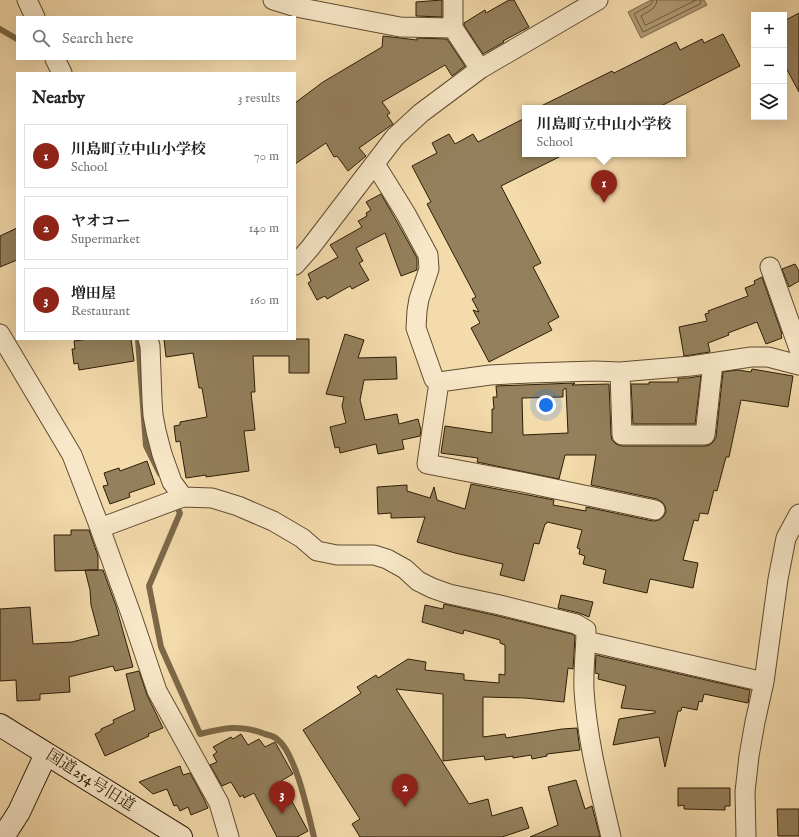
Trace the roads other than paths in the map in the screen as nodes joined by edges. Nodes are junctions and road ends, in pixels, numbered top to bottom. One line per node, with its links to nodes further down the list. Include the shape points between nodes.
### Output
1 (27, 0): 5 (street)
2 (273, 0): 6 (street, via 296,7 400,27)
3 (453, 0): 6 (street)
4 (598, 0): 8 (street)
5 (35, 16)
6 (453, 28): 8 (street)
7 (56, 60): 9 (street)
8 (480, 69): 10 (street, via 420,113 395,137)
9 (62, 72)
10 (375, 164): 11 (street); 19 (street, via 428,255 429,269 417,311 416,328 434,379)
11 (296, 264)
12 (770, 267): 15 (street)
13 (7, 338): 23 (street, via 72,455)
14 (148, 340): 20 (street, via 156,430 172,482)
15 (799, 349)
16 (713, 363): 17 (street, via 768,357); 18 (street); 18 (street, via 705,435 622,435)
17 (799, 365)
18 (620, 372): 19 (street, via 490,375)
19 (439, 382): 21 (street, via 427,464)
20 (183, 497): 23 (street); 24 (street, via 212,498 238,506 273,521 302,538 317,551 337,555 374,555 387,559 405,569 418,581 449,594 576,624 586,630)
21 (655, 510)
22 (799, 514): 25 (street, via 786,538)
23 (100, 528): 30 (street, via 157,690 218,802)
24 (586, 641): 25 (street); 31 (street, via 584,689 587,728)
25 (764, 682): 32 (street, via 754,722 745,792)
26 (0, 725): 27 (street, 国道254号旧道)
27 (46, 754): 28 (street, via 19,812); 29 (street, 国道254号旧道)
28 (3, 837)
29 (181, 837)
30 (228, 837)
31 (612, 837)
32 (746, 837)

